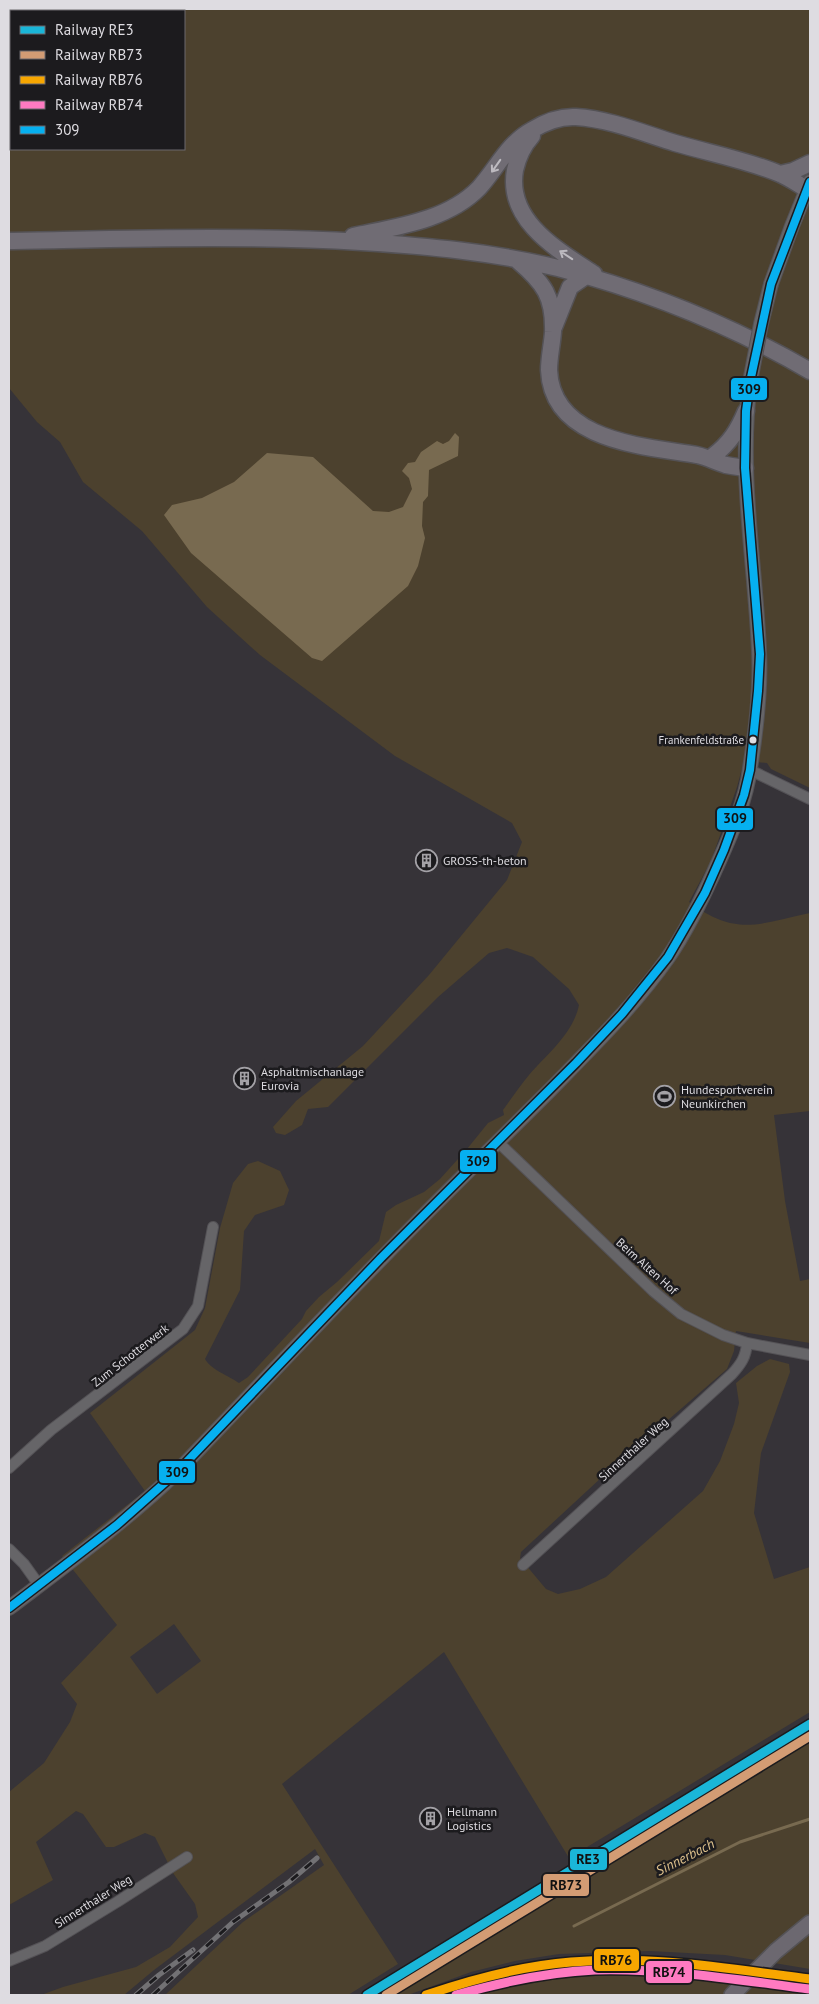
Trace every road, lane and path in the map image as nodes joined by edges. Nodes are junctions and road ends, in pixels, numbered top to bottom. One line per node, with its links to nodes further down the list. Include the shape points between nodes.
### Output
1 (545, 124): 3 (highway, via 573,117 601,121); 5 (highway, one-way to 5, via 521,137 481,186 459,204 409,223); 9 (highway, one-way to 1, via 551,245 528,221 517,199 514,183 518,158 529,140)
2 (810, 163): 3 (highway)
3 (780, 174): 4 (highway)
4 (809, 186): 12 (main road, bridge, via 771,284)
5 (331, 240): 6 (highway); 7 (highway, via 448,249)
6 (10, 241)
7 (515, 260): 8 (highway); 10 (highway, via 544,286)
8 (586, 276): 9 (highway); 10 (highway, via 570,287)
9 (606, 282): 11 (highway, via 741,334)
10 (553, 331): 13 (highway, via 549,371 552,385 563,408 580,425 620,442)
11 (810, 370)
12 (746, 411): 13 (highway, via 733,437 723,448); 14 (main road)
13 (707, 456): 14 (highway, via 726,465)
14 (745, 463): 15 (main road, via 760,654)
15 (750, 770): 16 (street); 17 (main road, via 724,850 705,893 668,957 622,1014)
16 (810, 799)
17 (498, 1142): 19 (street, Beim Alten Hof, via 674,1308 704,1327); 24 (main road, via 374,1265 178,1471 102,1538)
18 (212, 1227): 21 (street, Zum Schotterwerk, via 198,1306 183,1329 50,1430)
19 (747, 1343): 20 (street, Beim Alten Hof); 23 (street, Sinnerthaler Weg, via 742,1364 732,1374)
20 (806, 1354)
21 (9, 1468)
22 (9, 1549): 24 (street)
23 (523, 1566)
24 (40, 1585): 25 (main road)
25 (9, 1608)
26 (187, 1857): 28 (street, Sinnerthaler Weg, via 45,1946)
27 (810, 1923): 29 (main road)
28 (9, 1961)
29 (732, 1995)

